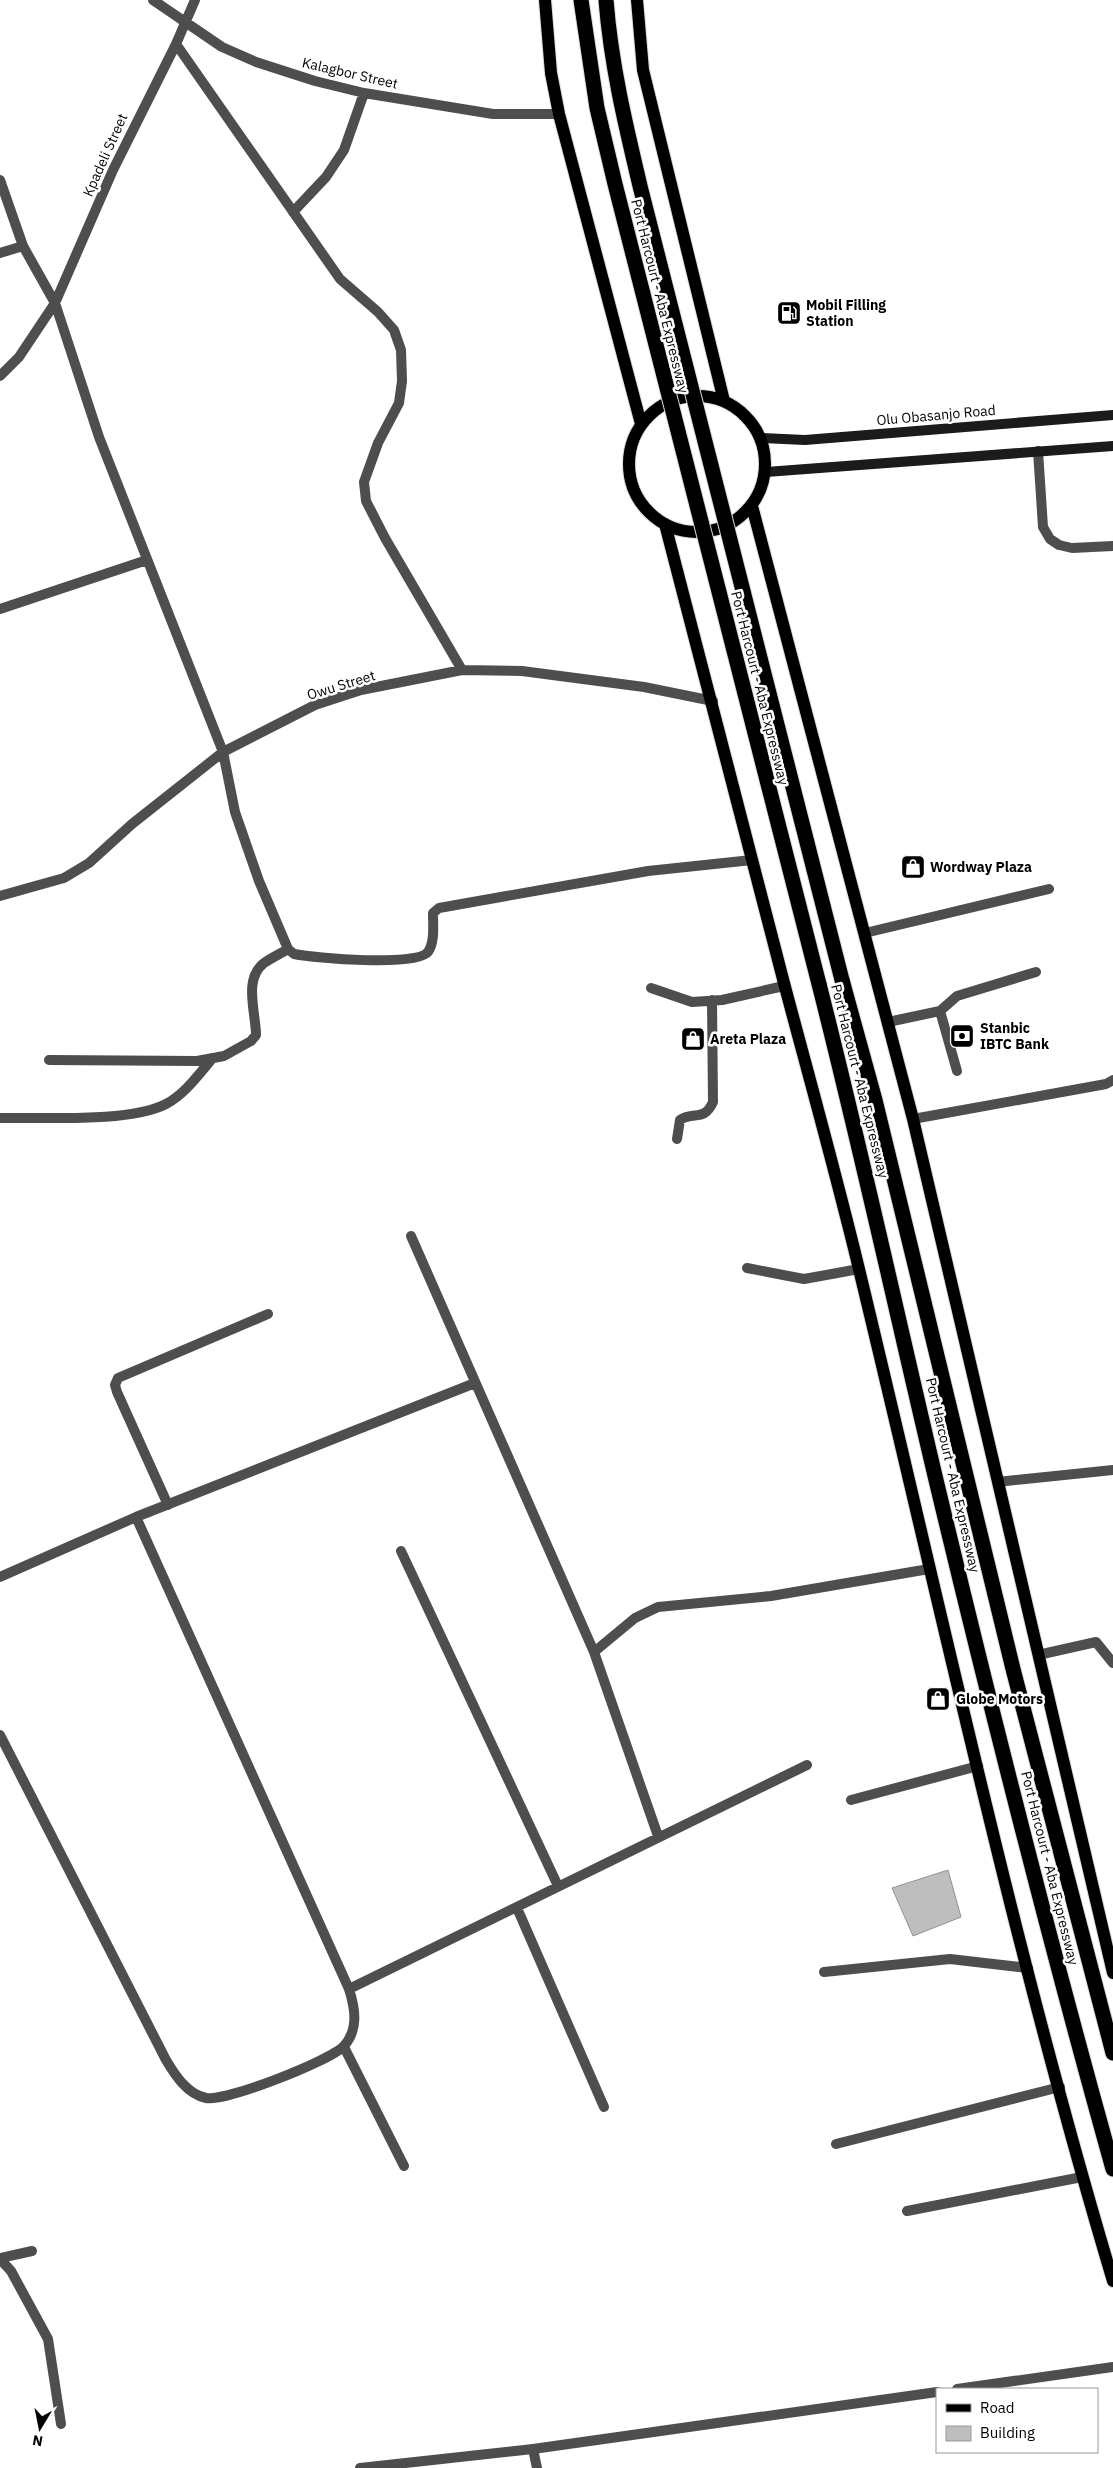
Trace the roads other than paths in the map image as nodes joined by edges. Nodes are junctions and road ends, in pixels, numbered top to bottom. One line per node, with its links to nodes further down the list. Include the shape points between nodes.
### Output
1 (153, 0): 7 (street, Kalagbor Street)
2 (195, 0): 7 (street, Kpadeli Street)
3 (545, 0): 10 (main road, via 551,73)
4 (581, 0): 83 (highway, Port Harcourt - Aba Expressway, bridge, via 597,108 610,165 854,1119 936,1480 1023,1833)
5 (606, 0): 78 (highway, Port Harcourt - Aba Expressway, bridge, via 620,101 641,190 875,1100 1013,1668)
6 (637, 0): 17 (main road, via 643,70)
7 (186, 21): 8 (street, Kpadeli Street); 9 (street, Kalagbor Street, via 222,47 256,62)
8 (176, 44): 12 (street); 15 (street, Kpadeli Street, via 112,170)
9 (364, 93): 10 (street, Kalagbor Street, via 493,114); 12 (street, via 344,150 326,177)
10 (559, 114): 19 (main road)
11 (0, 180): 13 (street)
12 (293, 212): 29 (street, via 340,279 394,330 401,350 399,404 378,443 364,482 366,501)
13 (23, 246): 14 (street); 15 (street)
14 (0, 253)
15 (55, 304): 16 (street, Kpadeli Street, via 18,357); 27 (street, via 99,438)
16 (0, 376)
17 (724, 401): 19 (main road, via 694,395 674,399 655,409); 20 (main road, via 750,420)
18 (1113, 415): 20 (main road, Olu Obasanjo Road, via 805,440)
19 (640, 424): 25 (main road, via 628,461 630,480 637,498 649,513)
20 (762, 438): 23 (main road)
21 (1113, 446): 22 (main road)
22 (1038, 451): 23 (main road); 26 (street, via 1043,527 1050,539 1072,548)
23 (766, 472): 24 (main road)
24 (752, 506): 25 (main road, via 730,524 703,532 683,531); 35 (main road)
25 (665, 524): 30 (main road)
26 (1113, 546)
27 (147, 560): 28 (street); 31 (street)
28 (0, 609)
29 (462, 670): 30 (street, Owu Street, via 522,671 644,687); 31 (street, Owu Street, via 361,690 314,705)
30 (713, 702): 32 (main road)
31 (223, 752): 34 (street, Owu Street, via 88,863 64,878); 36 (street, via 235,812 259,881)
32 (752, 860): 36 (street, via 648,871 439,908 433,914 431,946 423,957 339,960 294,954); 38 (main road)
33 (1049, 889): 35 (street)
34 (0, 896)
35 (865, 933): 42 (main road)
36 (288, 949): 43 (street, via 262,964 253,978 256,1035 224,1056)
37 (1036, 972): 41 (street, via 957,996)
38 (784, 986): 40 (street); 52 (main road, via 824,1126)
39 (651, 988): 40 (street, via 692,1002)
40 (712, 1000): 49 (street, via 713,1102 703,1115 680,1120)
41 (940, 1011): 42 (street); 45 (street)
42 (888, 1022): 48 (main road)
43 (212, 1059): 44 (street, via 197,1062); 47 (street, via 183,1091 152,1110 107,1116)
44 (49, 1060)
45 (957, 1071)
46 (1113, 1080): 48 (street, via 1106,1084)
47 (0, 1118)
48 (913, 1119): 56 (main road)
49 (677, 1139)
50 (411, 1236): 54 (street)
51 (747, 1268): 52 (street, via 804,1279)
52 (859, 1269): 60 (main road)
53 (268, 1314): 57 (street, via 118,1378 117,1392)
54 (475, 1383): 57 (street); 62 (street)
55 (1113, 1470): 56 (street)
56 (997, 1482): 63 (main road)
57 (168, 1505): 58 (street)
58 (136, 1518): 61 (street); 76 (street)
59 (401, 1552): 70 (street)
60 (929, 1569): 62 (street, via 772,1596 658,1607 635,1618); 67 (main road)
61 (0, 1577)
62 (594, 1652): 69 (street)
63 (1038, 1655): 64 (street, via 1096,1642); 72 (main road)
64 (1113, 1663)
65 (0, 1736): 77 (street, via 166,2060 186,2087 207,2098 231,2096 325,2059)
66 (807, 1765): 69 (street)
67 (978, 1766): 68 (street); 73 (main road)
68 (851, 1800)
69 (658, 1836): 70 (street)
70 (558, 1886): 71 (street)
71 (517, 1908): 76 (street); 80 (street)
72 (1110, 1951): 75 (main road)
73 (1028, 1968): 74 (street, via 950,1959); 79 (main road)
74 (824, 1972)
75 (1113, 1973)
76 (349, 1989): 77 (street, via 355,2020 353,2032)
77 (344, 2047): 82 (street)
78 (1113, 2053)
79 (1060, 2087): 81 (street); 84 (main road)
80 (604, 2108)
81 (836, 2144)
82 (404, 2166)
83 (1113, 2169)
84 (1082, 2177): 85 (street); 88 (main road)
85 (907, 2210)
86 (32, 2251): 87 (street)
87 (0, 2259): 92 (street, via 11,2271 48,2339)
88 (1113, 2281)
89 (1113, 2367): 90 (street)
90 (964, 2388)
91 (936, 2392): 93 (street)
92 (61, 2424)
93 (532, 2449): 94 (street); 95 (street)
94 (360, 2468)
95 (537, 2468)

